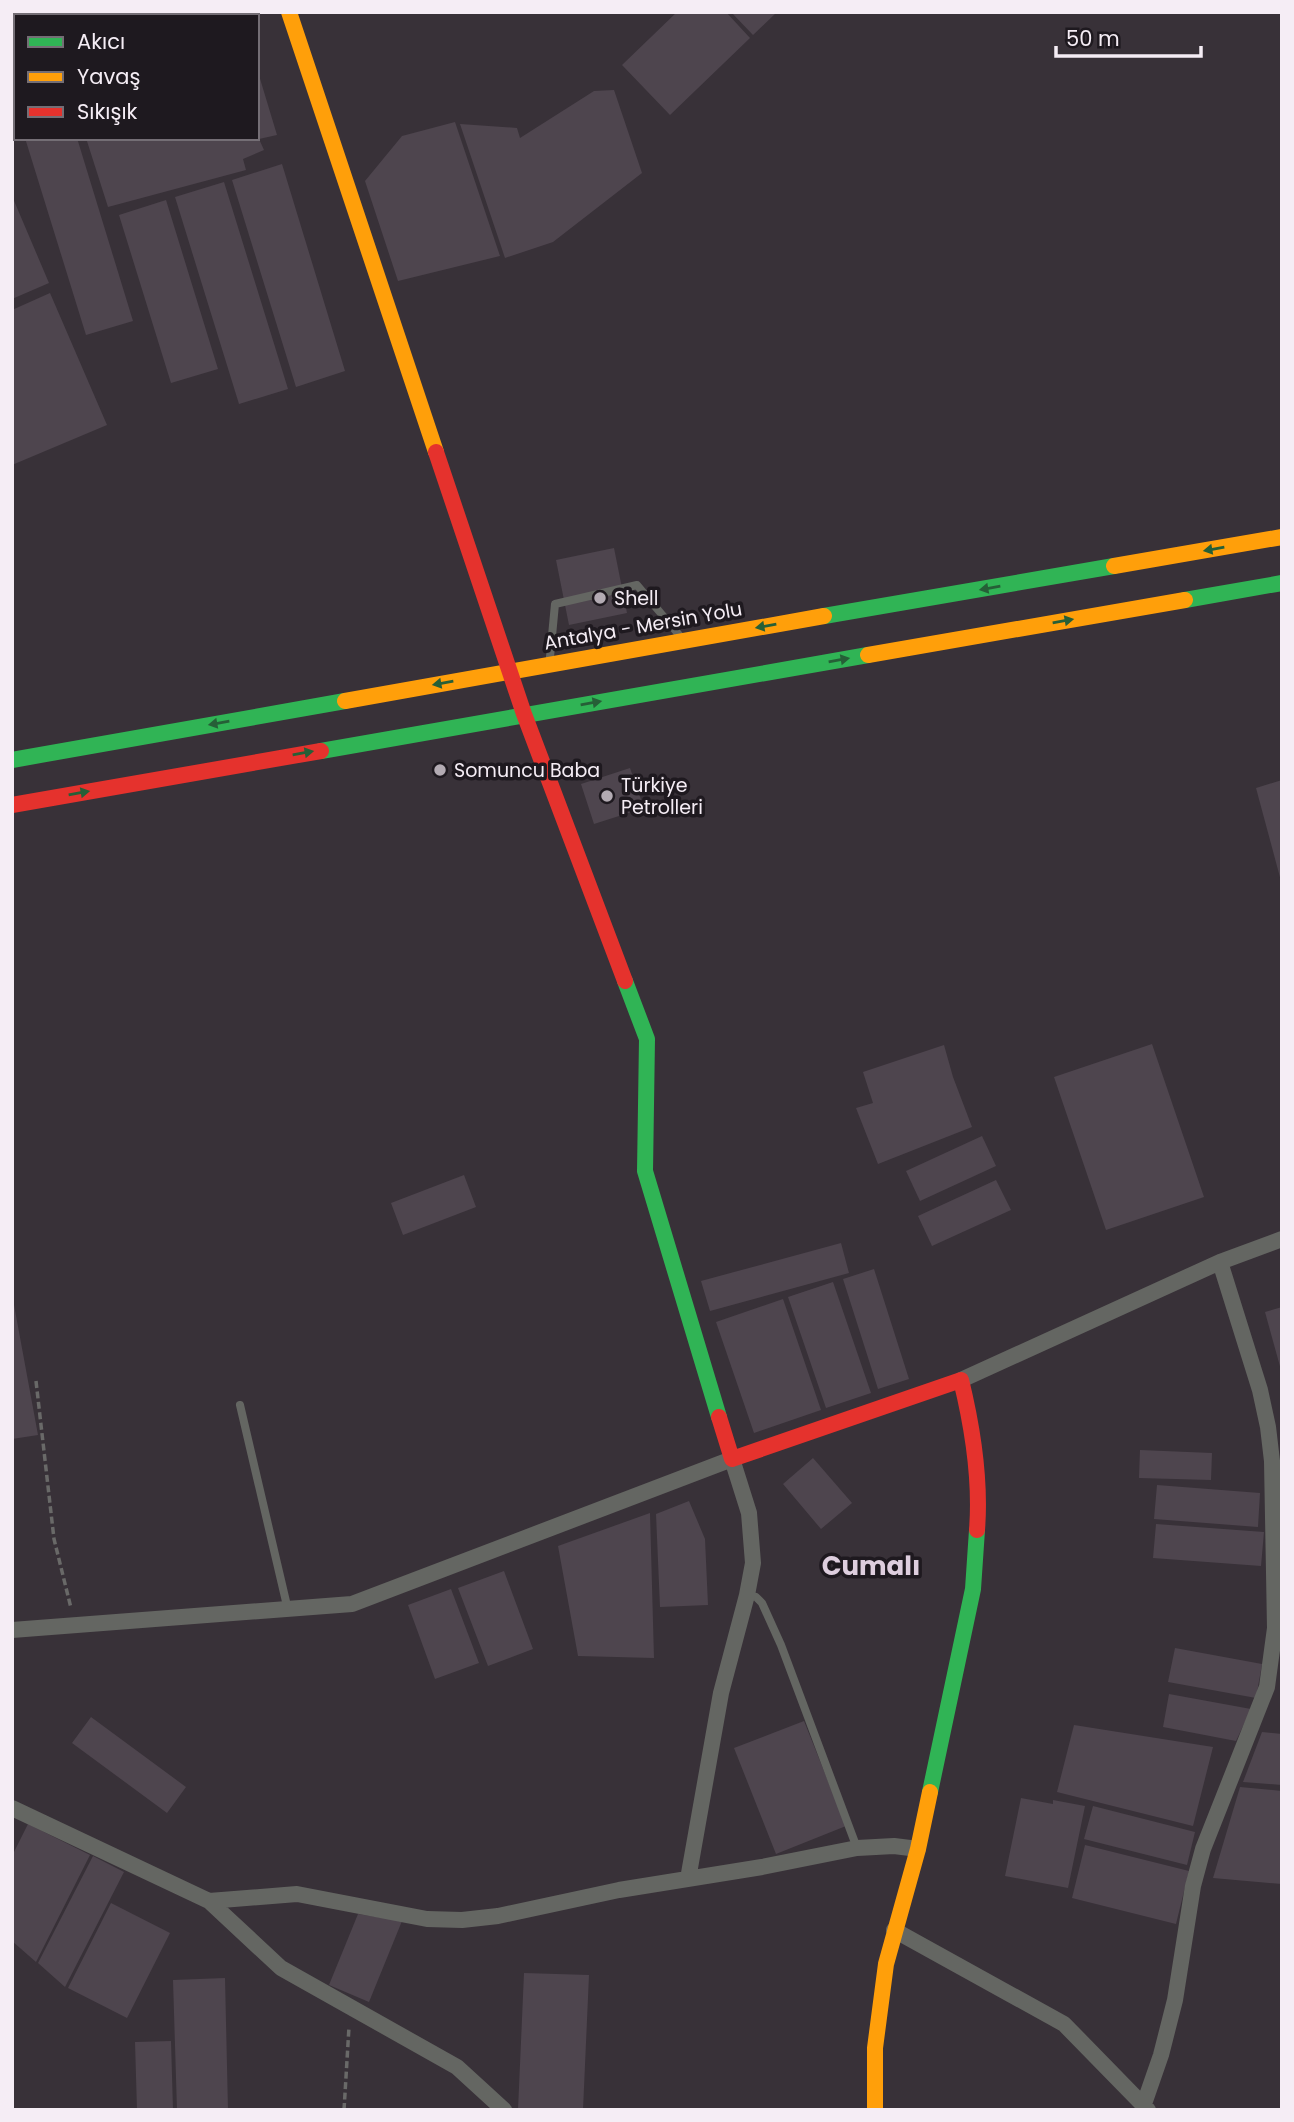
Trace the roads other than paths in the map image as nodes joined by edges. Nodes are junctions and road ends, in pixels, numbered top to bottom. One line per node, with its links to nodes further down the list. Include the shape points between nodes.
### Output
1 (289, 12): 6 (main road)
2 (1282, 537): 4 (main road, Antalya - Mersin Yolu, one-way to 4)
3 (1282, 583): 7 (main road, one-way to 3)
4 (684, 641): 5 (main road, Antalya - Mersin Yolu); 5 (lane, via 637,585 555,604)
5 (550, 664): 6 (main road, Antalya - Mersin Yolu)
6 (510, 671): 7 (main road); 8 (main road, Antalya - Mersin Yolu, one-way to 8)
7 (524, 714): 9 (main road, one-way to 7); 14 (main road, via 648,1039 645,1171)
8 (12, 760)
9 (12, 805)
10 (1282, 1239): 11 (street)
11 (1220, 1262): 12 (street); 18 (street, via 1260,1390 1271,1450)
12 (961, 1380): 14 (main road); 21 (main road, via 977,1464 978,1546 974,1589)
13 (240, 1405): 16 (lane)
14 (732, 1459): 15 (street, via 753,1538); 16 (street, via 352,1604)
15 (747, 1595): 20 (lane, via 762,1603 781,1644); 22 (street, via 721,1693)
16 (288, 1609): 17 (street)
17 (12, 1630)
18 (1274, 1689): 25 (street, via 1203,1849 1175,2000)
19 (12, 1808): 23 (street)
20 (857, 1848): 21 (street); 22 (street)
21 (918, 1849): 24 (main road)
22 (688, 1879): 23 (street, via 462,1920 427,1919 297,1894)
23 (209, 1901): 26 (street, via 281,1968 457,2067)
24 (894, 1930): 25 (street, via 1064,2024); 27 (main road, via 879,2007)
25 (1146, 2107)
26 (505, 2110)
27 (874, 2110)

